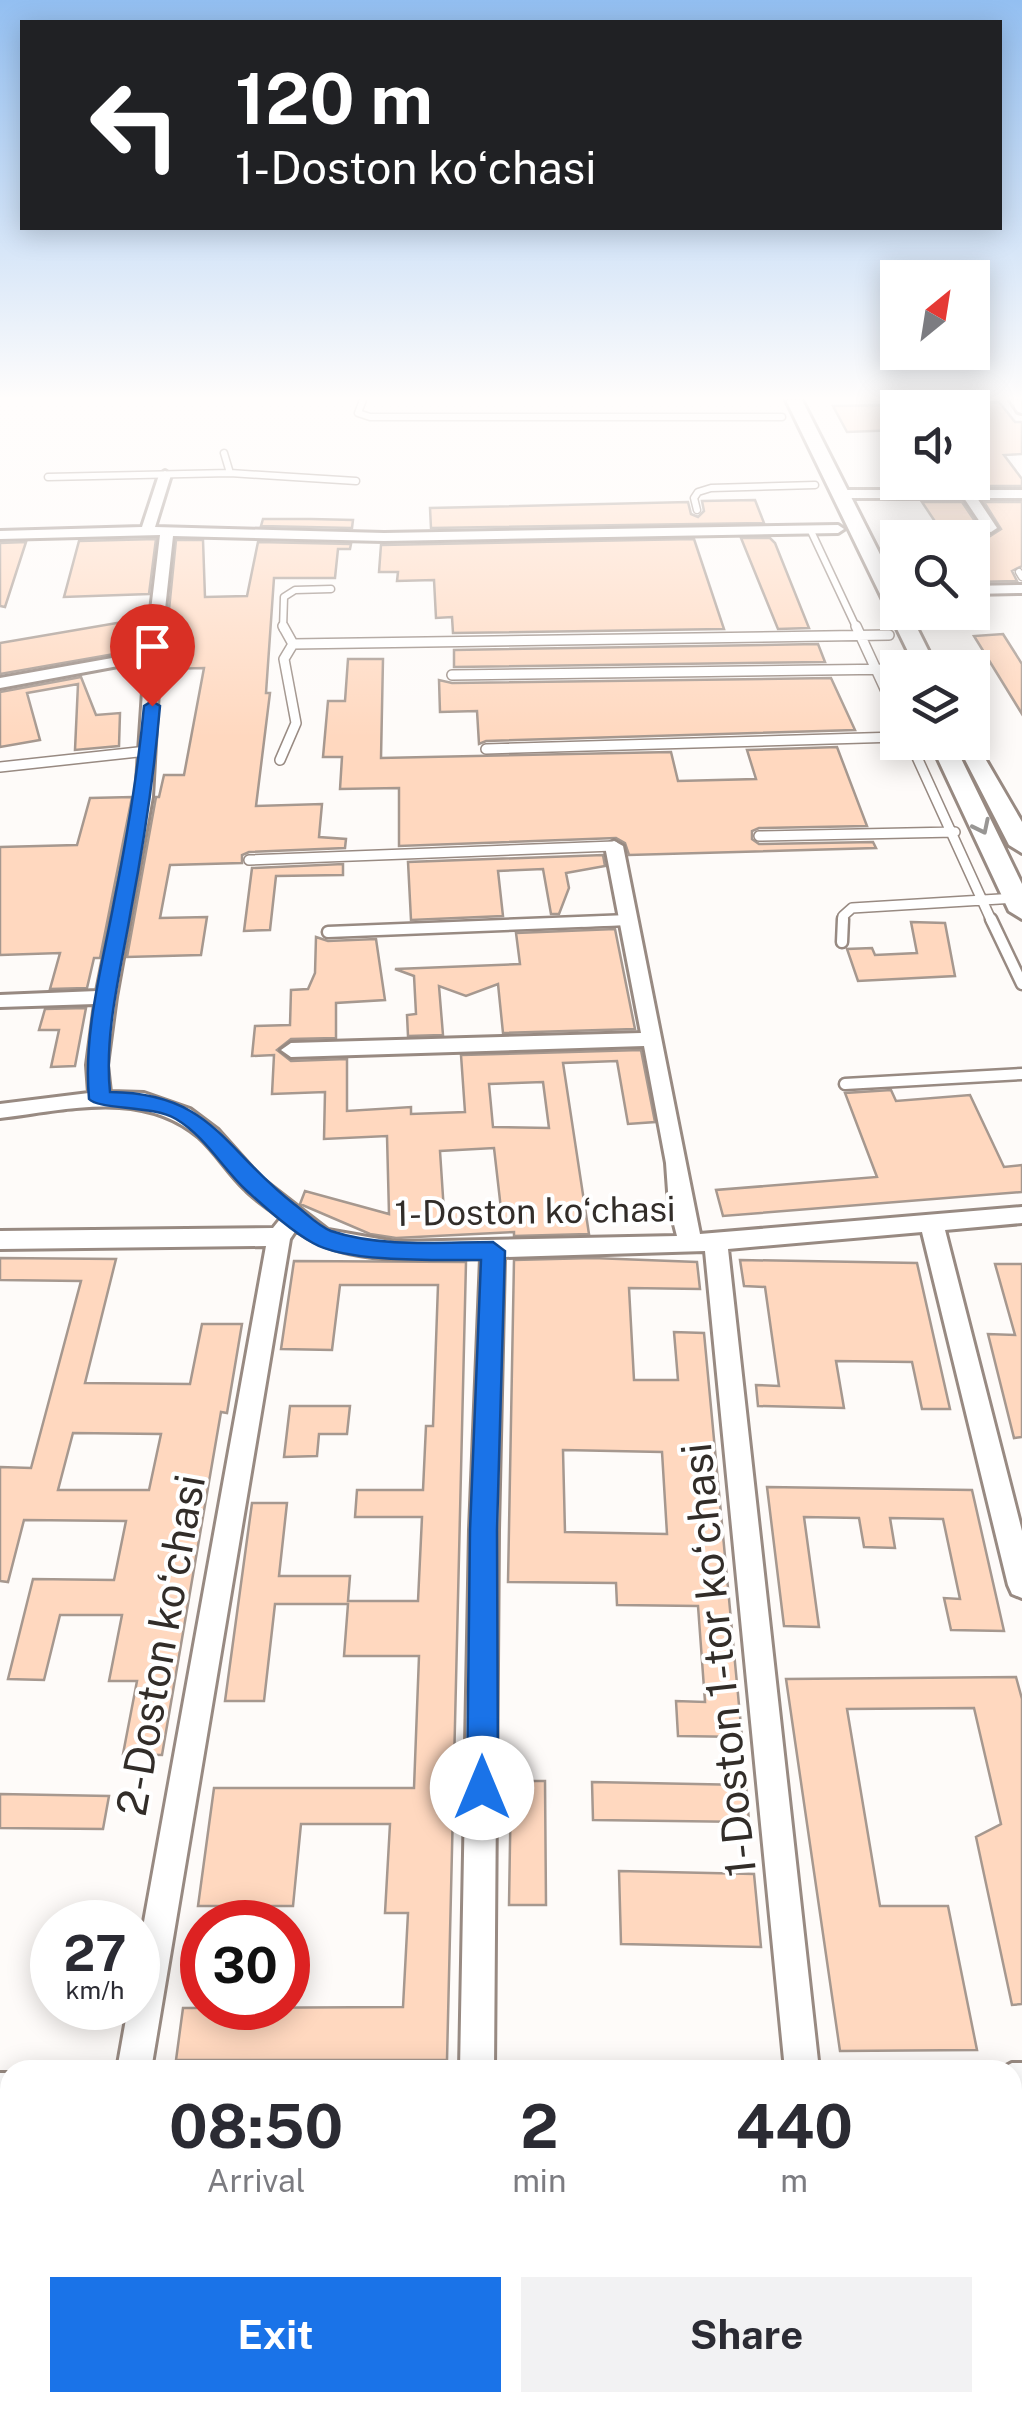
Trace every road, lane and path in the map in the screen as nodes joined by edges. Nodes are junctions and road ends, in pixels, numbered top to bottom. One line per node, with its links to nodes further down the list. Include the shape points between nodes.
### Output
1 (153, 513): 8 (street)
2 (830, 513): 5 (main road)
3 (854, 513): 11 (main road)
4 (981, 513): 6 (street)
5 (838, 528): 7 (street); 16 (main road)
6 (991, 528)
7 (810, 529): 9 (street, via 384,537); 15 (lane)
8 (147, 531): 9 (street); 10 (street)
9 (167, 532): 19 (street)
10 (0, 535)
11 (880, 567)
12 (332, 589): 17 (lane, via 295,590 284,598 283,631)
13 (1022, 589): 14 (street)
14 (990, 590)
15 (859, 634): 16 (lane); 17 (lane); 20 (lane)
16 (889, 635): 18 (main road)
17 (293, 644): 28 (lane, via 284,659 296,723)
18 (896, 650)
19 (153, 654): 24 (street); 27 (street)
20 (874, 668): 21 (lane); 22 (lane); 23 (lane)
21 (880, 668)
22 (452, 675)
23 (880, 680)
24 (0, 682)
25 (880, 738): 26 (lane)
26 (486, 749)
27 (147, 750): 32 (lane); 44 (street)
28 (280, 760)
29 (919, 760): 33 (lane)
30 (950, 760): 39 (main road, one-way to 39)
31 (977, 760): 35 (main road)
32 (0, 767)
33 (955, 832): 34 (lane); 38 (lane)
34 (760, 836)
35 (1022, 845)
36 (614, 846): 37 (lane); 40 (street, 1-Doston 1-tor koʻchasi)
37 (248, 860)
38 (980, 900): 39 (lane); 42 (lane, via 852,908 843,916); 43 (lane)
39 (1019, 904)
40 (629, 920): 41 (lane); 46 (street, 1-Doston 1-tor koʻchasi)
41 (328, 932)
42 (842, 942)
43 (1022, 984)
44 (106, 996): 45 (street); 50 (street)
45 (0, 1001)
46 (654, 1039): 47 (street); 56 (street, 1-Doston 1-tor koʻchasi, via 680,1205)
47 (292, 1050)
48 (1022, 1074): 49 (lane)
49 (845, 1084)
50 (100, 1099): 51 (street, 1-Doston koʻchasi); 54 (street, 1-Doston koʻchasi, via 144,1100 183,1114 210,1135)
51 (0, 1111)
52 (1022, 1215): 53 (street, 1-Doston koʻchasi)
53 (932, 1225): 56 (street, 1-Doston koʻchasi); 58 (street)
54 (286, 1227): 55 (street); 57 (street, 1-Doston koʻchasi, via 396,1251); 59 (street, 2-Doston koʻchasi)
55 (0, 1240)
56 (704, 1243): 57 (street, 1-Doston koʻchasi); 61 (street, 1-Doston 1-tor koʻchasi)
57 (493, 1251): 60 (street)
58 (1022, 1585)
59 (136, 2060)
60 (477, 2060)
61 (801, 2060)

